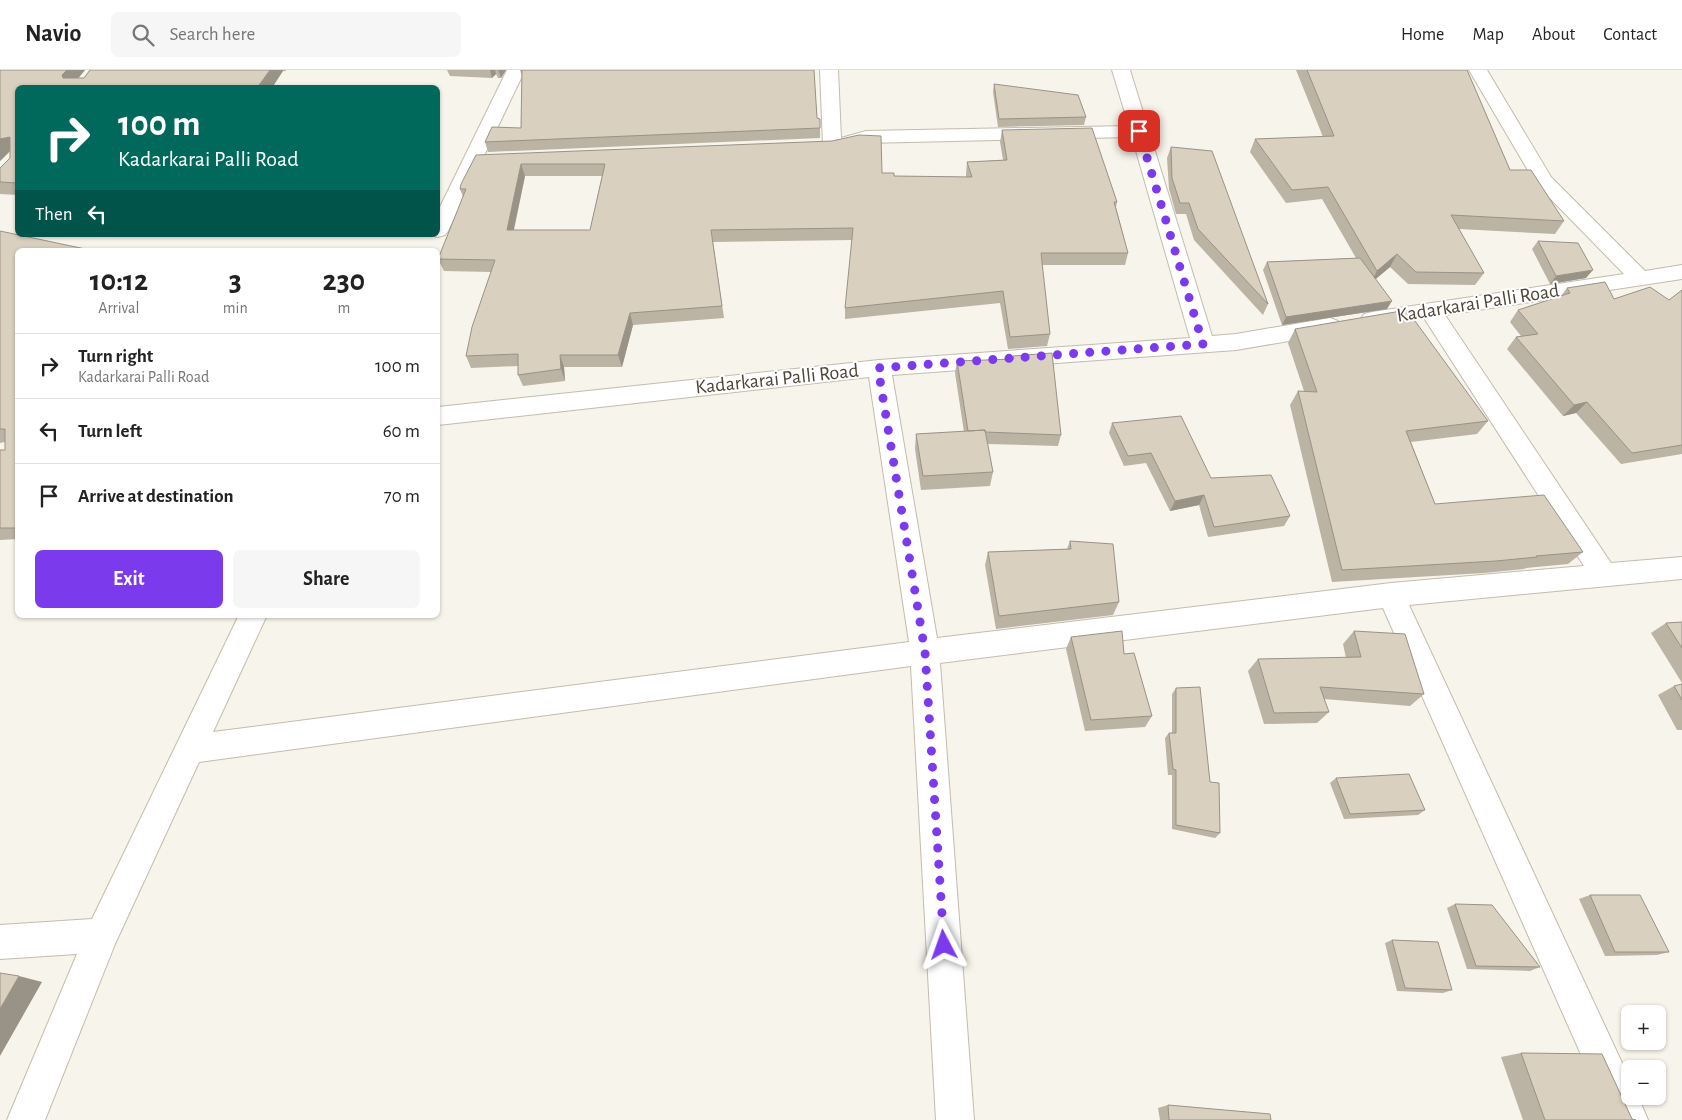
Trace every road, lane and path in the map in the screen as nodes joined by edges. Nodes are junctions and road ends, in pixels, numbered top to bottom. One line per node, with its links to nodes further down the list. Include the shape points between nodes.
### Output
1 (516, 70): 9 (street)
2 (829, 70): 6 (street)
3 (1121, 70): 5 (street)
4 (1478, 70): 12 (street, via 1543,180)
5 (1139, 131): 6 (street, via 866,137); 14 (street)
6 (832, 145): 7 (street)
7 (812, 146)
8 (492, 159): 9 (street)
9 (472, 160): 10 (street)
10 (440, 227)
11 (1682, 272): 12 (street, Kadarkarai Palli Road)
12 (1640, 278): 13 (street, Kadarkarai Palli Road)
13 (1430, 310): 14 (street, Kadarkarai Palli Road, via 1236,342); 18 (street)
14 (1203, 344): 15 (street, Kadarkarai Palli Road)
15 (878, 368): 16 (street, Kadarkarai Palli Road); 21 (street)
16 (440, 416)
17 (1682, 568): 18 (street)
18 (1605, 576): 19 (street)
19 (1391, 594): 21 (street); 27 (street)
20 (252, 618): 22 (street)
21 (925, 652): 22 (street); 26 (street)
22 (191, 749): 23 (street)
23 (102, 935): 24 (street); 25 (street)
24 (0, 942)
25 (26, 1120)
26 (956, 1120)
27 (1629, 1120)

